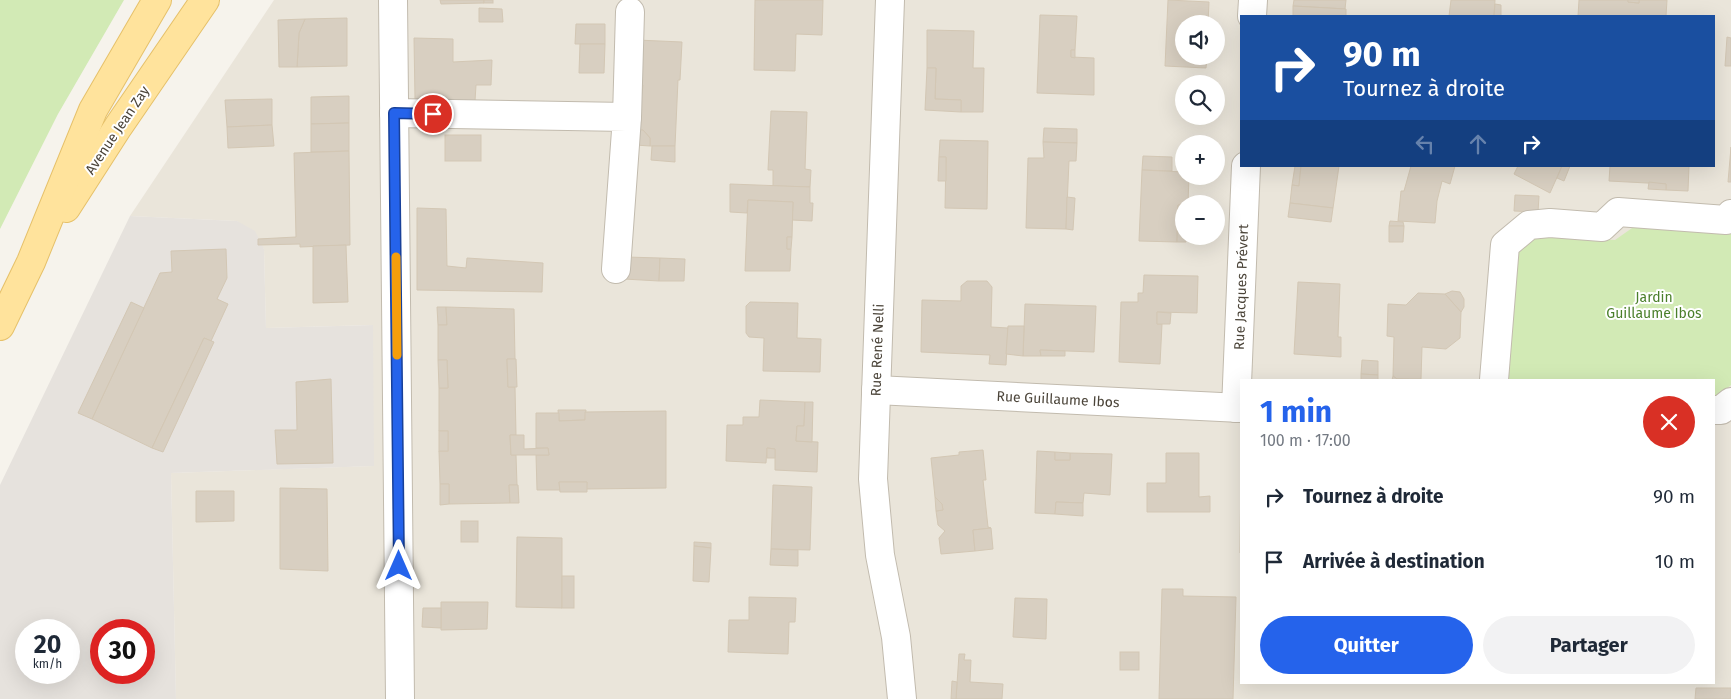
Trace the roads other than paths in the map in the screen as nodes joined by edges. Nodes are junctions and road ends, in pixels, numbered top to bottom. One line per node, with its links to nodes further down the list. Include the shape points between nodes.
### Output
1 (157, 0): 12 (main road, Avenue Jean Zay, via 92,110)
2 (205, 0): 12 (main road, Avenue Jean Zay)
3 (392, 0): 8 (street)
4 (890, 0): 16 (street, Rue René Nelli)
5 (1253, 0): 7 (street)
6 (630, 12): 9 (street)
7 (1252, 15)
8 (394, 113): 9 (street); 20 (street)
9 (627, 117): 13 (street)
10 (1246, 167): 18 (street, Rue Jacques Prévert)
11 (1731, 214): 15 (street, via 1726,220 1618,212 1602,227 1550,222 1529,225 1505,245)
12 (31, 262): 14 (main road, Avenue Jean Zay)
13 (616, 269)
14 (0, 326)
15 (1494, 379)
16 (876, 390): 18 (street, Rue Guillaume Ibos); 21 (street, Rue René Nelli, via 873,479 880,555 896,637)
17 (1731, 402): 19 (street, via 1721,410)
18 (1238, 408)
19 (1715, 410)
20 (400, 699)
21 (902, 699)

